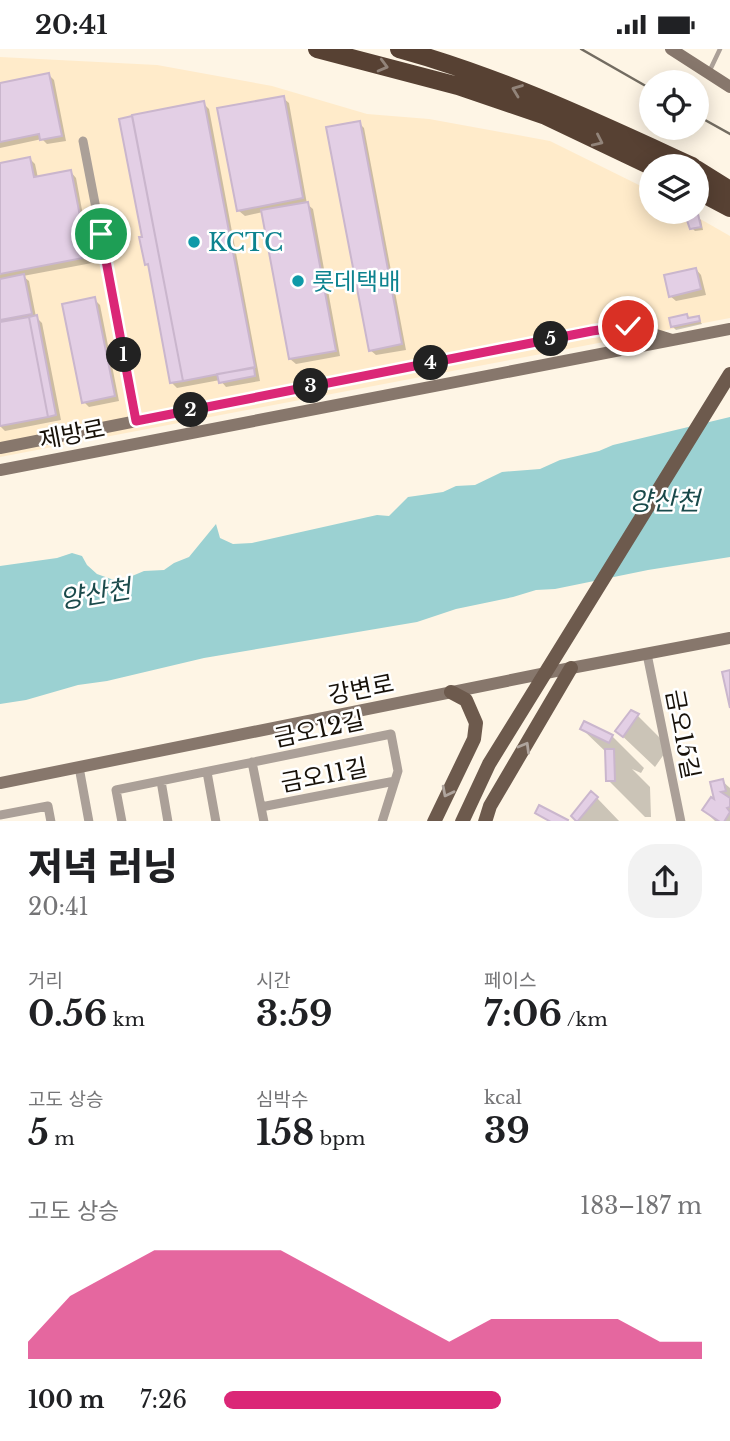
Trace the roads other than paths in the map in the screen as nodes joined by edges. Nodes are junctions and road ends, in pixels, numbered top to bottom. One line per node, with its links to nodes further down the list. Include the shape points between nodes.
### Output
1 (317, 49): 11 (highway, one-way to 11, via 458,86 533,112)
2 (399, 49): 10 (highway, one-way to 2, via 445,61)
3 (671, 49): 5 (street)
4 (720, 49): 6 (lane)
5 (702, 70)
6 (709, 72)
7 (709, 75): 8 (street)
8 (730, 87)
9 (83, 141): 19 (street)
10 (666, 154)
11 (639, 161)
12 (709, 177): 13 (highway)
13 (730, 190)
14 (709, 197): 15 (highway)
15 (730, 208)
16 (730, 329): 17 (street, 제방로)
17 (673, 340): 19 (street, via 628,326 592,331); 21 (street, 제방로)
18 (730, 374): 42 (main road, bridge, via 489,764)
19 (136, 421): 20 (street)
20 (0, 448)
21 (0, 470)
22 (730, 638): 23 (street, 강변로)
23 (647, 654): 24 (street, 강변로); 44 (street, 금오15길)
24 (571, 668): 25 (street, 강변로); 43 (main road, one-way to 24)
25 (451, 692): 27 (street, 강변로); 41 (main road, one-way to 41, via 466,700 476,723 474,739)
26 (252, 762): 28 (street, 금오12길); 30 (street, 금오12길, via 391,734 398,771); 32 (street, 금오11길)
27 (79, 767): 31 (street, 강변로); 35 (street)
28 (207, 772): 29 (street, 금오12길); 38 (street)
29 (161, 781): 36 (street, 금오12길, via 116,790); 37 (street)
30 (395, 781): 32 (street, 금오11길); 40 (street, 금오12길)
31 (0, 783)
32 (261, 807): 39 (street, 금오11길)
33 (0, 815): 34 (street, via 48,806)
34 (51, 821)
35 (89, 821)
36 (122, 821)
37 (168, 821)
38 (216, 821)
39 (264, 821)
40 (382, 821)
41 (434, 821)
42 (462, 821)
43 (485, 821)
44 (681, 821)

